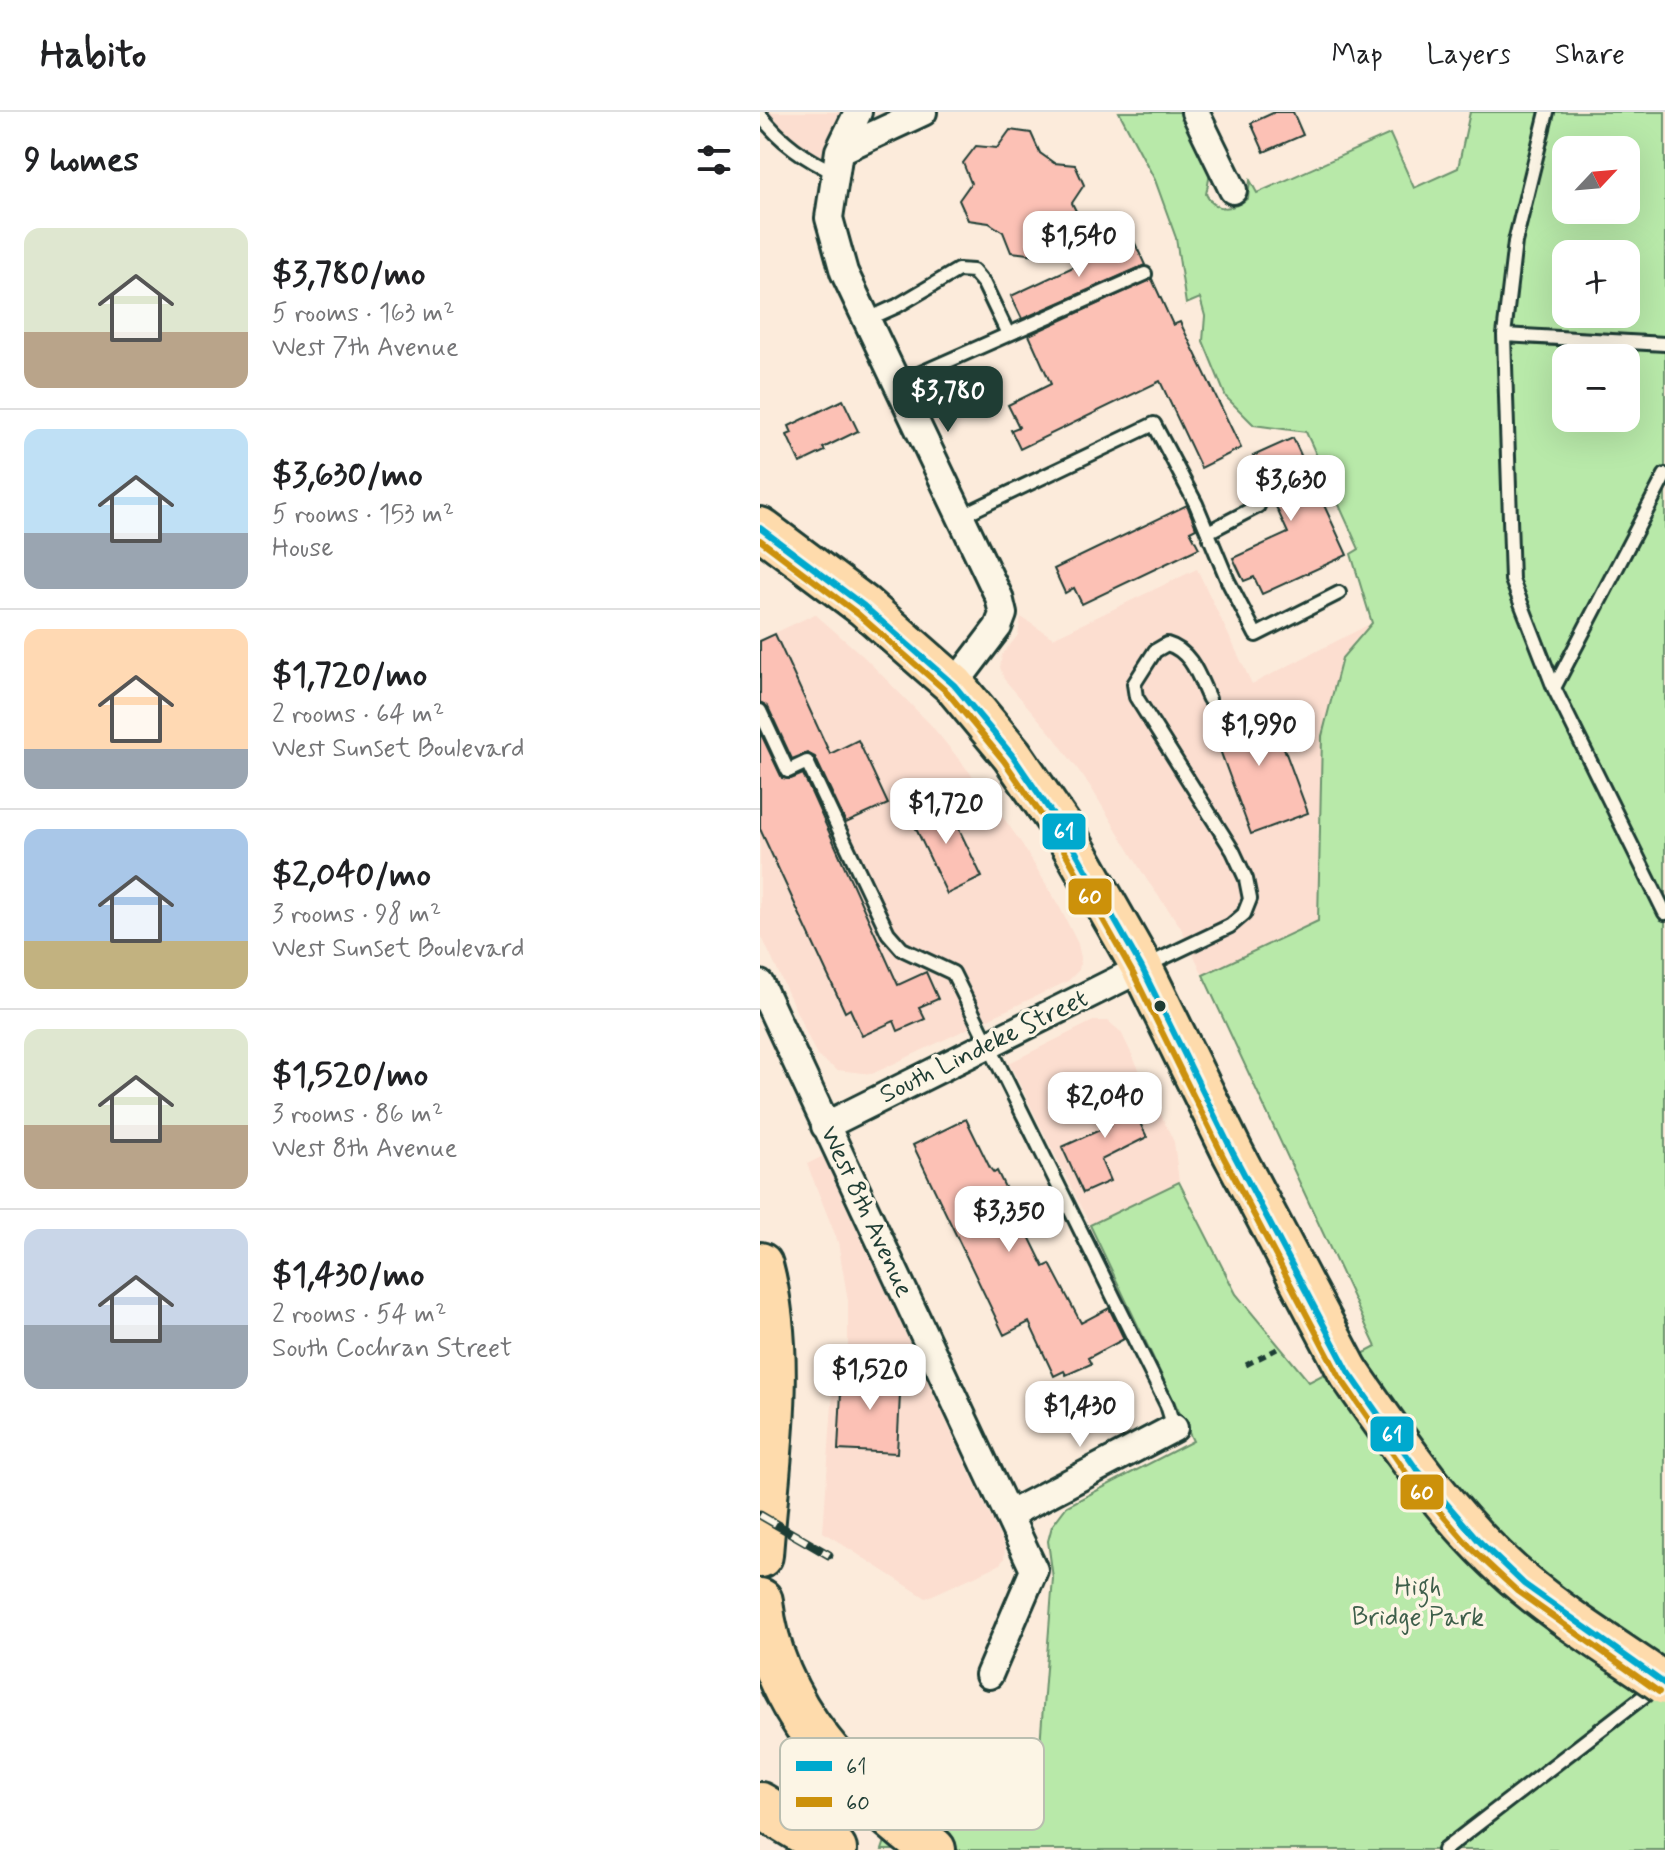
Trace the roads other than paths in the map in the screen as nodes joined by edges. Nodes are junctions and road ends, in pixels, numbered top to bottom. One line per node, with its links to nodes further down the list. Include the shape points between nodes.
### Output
1 (858, 112): 6 (street)
2 (923, 112): 6 (street)
3 (1195, 112): 7 (street)
4 (1547, 112): 11 (lane, via 1515,242)
5 (760, 115): 6 (lane, via 776,136 810,161)
6 (837, 162): 9 (street, via 829,218 844,272)
7 (1233, 190)
8 (1145, 274): 10 (lane)
9 (866, 320): 10 (lane, via 958,270 973,271); 13 (street)
10 (1008, 334): 13 (lane)
11 (1504, 335): 12 (lane); 21 (lane, via 1512,580)
12 (1665, 344)
13 (896, 384): 16 (street)
14 (1665, 475): 21 (lane)
15 (1258, 506): 18 (lane)
16 (961, 516): 18 (lane, via 1154,424); 20 (street, via 1003,614)
17 (760, 528): 20 (main road, via 864,606)
18 (1208, 532): 19 (lane, via 1256,635)
19 (1339, 593)
20 (954, 685): 25 (main road, via 1012,755 1064,831)
21 (1554, 688): 24 (lane)
22 (1209, 699): 25 (lane, via 1188,657 1167,644 1155,651 1134,684 1136,697 1233,851 1250,899 1244,914 1230,926)
23 (760, 711): 27 (lane, via 788,771 807,762 888,933 902,949 953,973)
24 (1665, 913)
25 (1142, 968): 27 (street, South Lindeke Street); 35 (main road, bridge, via 1348,1371 1415,1467 1524,1584)
26 (760, 984): 28 (street, West 8th Avenue)
27 (988, 1046): 28 (street, South Lindeke Street); 30 (lane)
28 (825, 1126): 31 (street, West 8th Avenue)
29 (760, 1265): 32 (highway, via 775,1357)
30 (1174, 1428): 31 (street)
31 (1008, 1515): 34 (street, West 8th Avenue, via 1034,1570)
32 (760, 1555)
33 (760, 1601): 36 (highway, via 774,1665)
34 (989, 1675)
35 (1665, 1682): 43 (lane)
36 (816, 1738)
37 (760, 1805): 38 (highway)
38 (780, 1817)
39 (801, 1830): 41 (highway)
40 (907, 1830): 42 (highway)
41 (834, 1850)
42 (933, 1850)
43 (1444, 1850)

